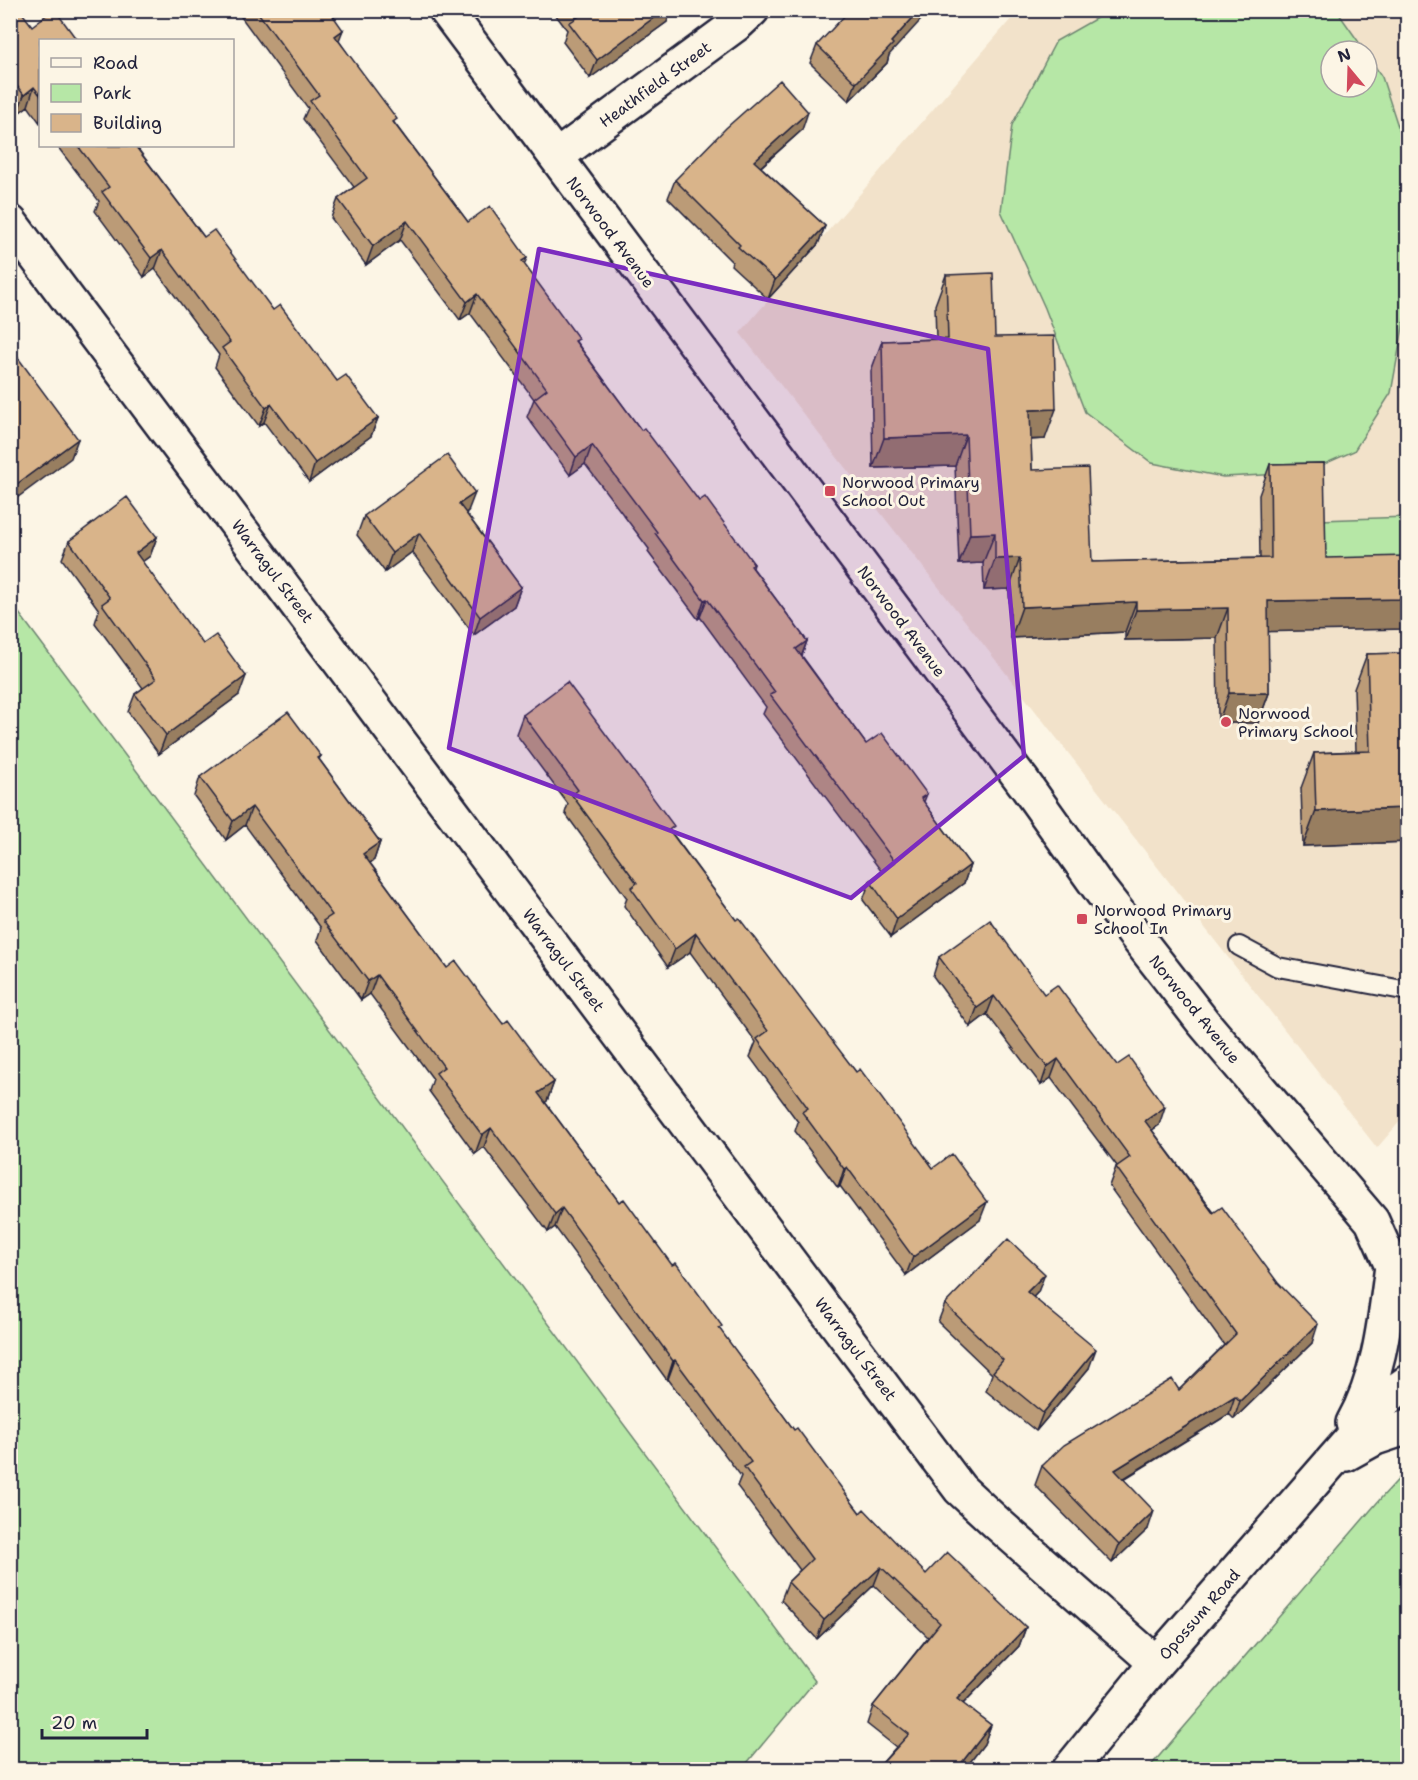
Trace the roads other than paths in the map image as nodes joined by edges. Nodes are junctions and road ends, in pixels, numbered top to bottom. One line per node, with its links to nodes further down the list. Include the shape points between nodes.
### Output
1 (446, 10): 3 (street, Norwood Avenue)
2 (752, 10): 3 (street, Heathfield Street)
3 (556, 157): 7 (street, Norwood Avenue, via 1108,900 1203,1022)
4 (10, 222): 13 (street, Warragul Street, via 960,1489)
5 (1239, 946): 6 (lane, via 1278,967)
6 (1407, 991)
7 (1372, 1221): 8 (street, Norwood Avenue); 9 (street, Norwood Avenue)
8 (1407, 1237)
9 (1400, 1274): 12 (street, Norwood Avenue, via 1364,1404)
10 (1407, 1382): 12 (street, Opossum Road, via 1390,1395)
11 (1407, 1427): 12 (street, Opossum Road)
12 (1332, 1461): 13 (street, Opossum Road)
13 (1156, 1663): 14 (street, Opossum Road)
14 (1069, 1770)

